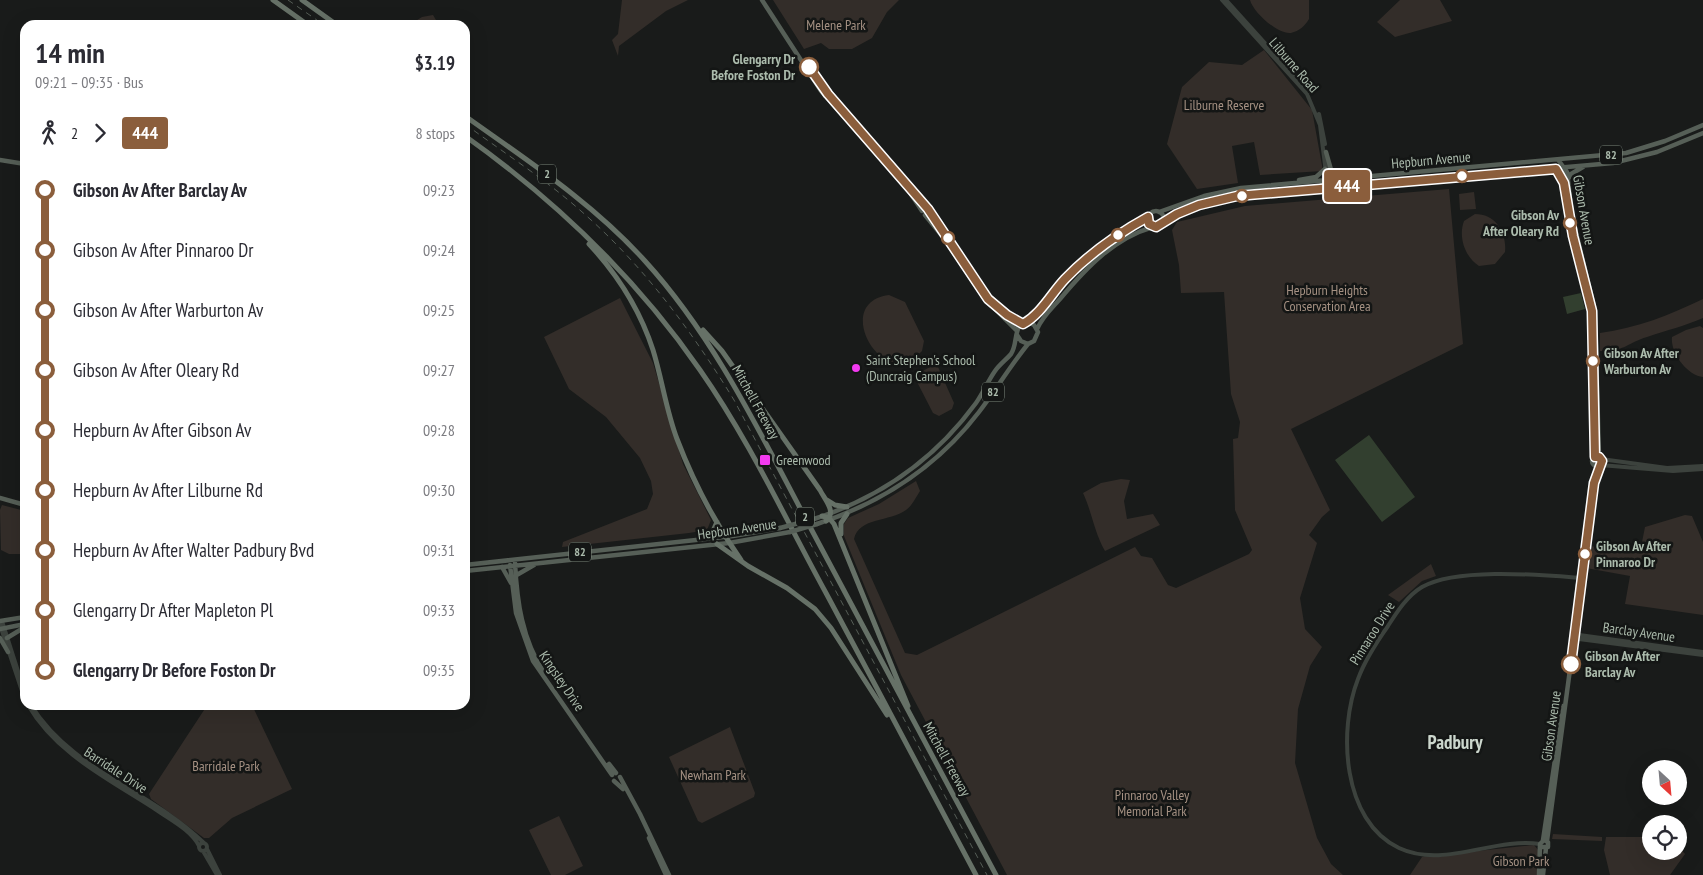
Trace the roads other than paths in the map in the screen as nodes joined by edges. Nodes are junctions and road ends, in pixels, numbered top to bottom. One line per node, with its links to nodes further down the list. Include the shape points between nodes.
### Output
1 (273, 0): 6 (highway)
2 (302, 0): 7 (highway)
3 (763, 0): 29 (main road, via 821,91)
4 (1222, 0): 20 (street, Lilburne Road, via 1307,94 1320,125)
5 (1226, 0): 12 (street, Lilburne Road, via 1309,92 1322,120)
6 (301, 20)
7 (330, 20)
8 (470, 120): 35 (highway, Mitchell Freeway / 2, via 585,202 645,260)
9 (1703, 125): 14 (main road, Hepburn Avenue / 82, via 1626,153)
10 (1703, 133): 17 (main road, Hepburn Avenue / 82, via 1644,156)
11 (470, 140): 33 (highway, Mitchell Freeway / 2, via 530,186)
12 (1326, 152): 21 (main road); 22 (street, Lilburne Road)
13 (0, 159): 15 (main road)
14 (1569, 160): 16 (main road, Hepburn Avenue / 82); 19 (main road)
15 (20, 161)
16 (1559, 161): 19 (main road); 21 (main road, Hepburn Avenue / 82)
17 (1587, 166): 19 (main road, Hepburn Avenue / 82); 23 (main road, via 1571,174)
18 (1554, 168): 19 (main road, Hepburn Avenue / 82); 23 (main road); 25 (main road, Hepburn Avenue / 82)
19 (1565, 168): 23 (main road, Gibson Avenue)
20 (1325, 169): 22 (street, Lilburne Road); 24 (main road, via 1313,178)
21 (1338, 180): 22 (main road, Hepburn Avenue / 82)
22 (1327, 181): 24 (main road, Hepburn Avenue / 82); 25 (main road); 27 (main road)
23 (1566, 181): 40 (main road, Gibson Avenue, via 1571,227 1592,316)
24 (1283, 184): 26 (main road, Hepburn Avenue / 82)
25 (1369, 184): 27 (main road, Hepburn Avenue / 82)
26 (1252, 187): 28 (main road, via 1245,193); 30 (main road, Hepburn Avenue / 82, via 1204,196)
27 (1313, 189): 28 (main road, Hepburn Avenue / 82)
28 (1209, 202): 32 (main road, Hepburn Avenue / 82)
29 (925, 212): 36 (main road, via 988,299 1007,315); 38 (main road, via 984,298)
30 (1160, 212): 31 (main road, via 1152,212); 32 (main road)
31 (1148, 217): 34 (main road); 36 (main road, 82, via 1091,255)
32 (1163, 223): 34 (main road)
33 (574, 226): 50 (highway, via 614,273 638,311 653,350 677,437); 81 (highway, Mitchell Freeway / 2, via 622,272 658,313 700,370 750,452)
34 (1153, 227): 37 (main road, 82, via 1138,231 1097,259 1047,312)
35 (690, 315): 43 (highway, via 722,352); 80 (highway, Mitchell Freeway / 2, via 768,448)
36 (1024, 323): 37 (main road); 38 (main road, 82)
37 (1037, 329): 39 (main road, 82, via 1036,338)
38 (1017, 333): 39 (main road, via 1020,341); 46 (main road, Hepburn Avenue / 82, via 1010,355 942,443 888,486)
39 (1028, 344): 47 (main road, Hepburn Avenue / 82, via 979,412 944,452 903,484)
40 (1598, 457): 41 (main road); 41 (main road, via 1592,462); 42 (street, via 1667,468)
41 (1598, 465): 42 (street, via 1672,472); 66 (main road, Gibson Avenue)
42 (1703, 467)
43 (825, 498): 46 (highway, via 835,505); 49 (highway)
44 (0, 499): 45 (main road)
45 (20, 505)
46 (847, 507): 49 (main road, Hepburn Avenue / 82)
47 (847, 514): 49 (main road, Hepburn Avenue / 82); 53 (highway, via 839,528)
48 (822, 516): 49 (highway); 51 (main road, Hepburn Avenue / 82, bridge, via 780,528)
49 (829, 518): 53 (highway); 54 (main road, Hepburn Avenue / 82, bridge, via 783,534)
50 (717, 522): 51 (highway); 52 (highway)
51 (726, 536): 52 (main road, Hepburn Avenue / 82); 54 (highway)
52 (710, 538): 56 (main road, Hepburn Avenue / 82)
53 (842, 542): 80 (highway)
54 (729, 543): 55 (main road, Hepburn Avenue / 82); 59 (highway)
55 (717, 544): 57 (main road, Hepburn Avenue / 82); 59 (highway)
56 (609, 549): 57 (main road, via 609,552); 58 (main road, Hepburn Avenue / 82)
57 (632, 553): 60 (main road, Hepburn Avenue / 82)
58 (512, 560): 61 (main road, Hepburn Avenue / 82); 62 (main road, Kingsley Drive)
59 (740, 560): 81 (highway, via 815,609 831,628)
60 (540, 563): 62 (main road, Hepburn Avenue / 82); 65 (main road)
61 (470, 564)
62 (513, 566): 63 (main road, Hepburn Avenue / 82); 65 (main road, Kingsley Drive); 67 (main road, Kingsley Drive)
63 (502, 567): 64 (main road, Hepburn Avenue / 82); 67 (main road)
64 (470, 570)
65 (516, 576): 82 (main road, Kingsley Drive, via 522,624 540,666)
66 (1581, 578): 72 (main road, Gibson Avenue); 84 (street, Pinnaroo Drive, via 1465,575 1445,577 1420,588 1398,610 1364,663 1347,722 1348,756 1357,799 1369,823 1390,842 1428,855 1522,843)
67 (513, 587): 82 (main road, Kingsley Drive, via 518,621 537,668)
68 (20, 619): 69 (main road)
69 (1, 625): 70 (main road); 74 (street); 75 (street)
70 (20, 626)
71 (20, 629): 74 (main road)
72 (1573, 636): 76 (street, Barclay Avenue); 84 (main road, Gibson Avenue)
73 (0, 638): 75 (main road)
74 (7, 638): 77 (street)
75 (8, 652): 78 (street)
76 (1703, 654)
77 (20, 678)
78 (20, 686)
79 (33, 710): 83 (street, Barridale Drive, via 68,749 168,814)
80 (914, 722): 89 (highway, Mitchell Freeway / 2)
81 (906, 744): 88 (highway, Mitchell Freeway / 2)
82 (616, 775): 87 (main road, Kingsley Drive, via 640,814); 87 (main road, Kingsley Drive, via 614,781 629,798)
83 (201, 844): 85 (street); 85 (street, via 200,850)
84 (1544, 844): 90 (main road, Gibson Avenue)
85 (205, 850): 86 (street)
86 (218, 875)
87 (668, 875)
88 (976, 875)
89 (996, 875)
90 (1541, 875)

